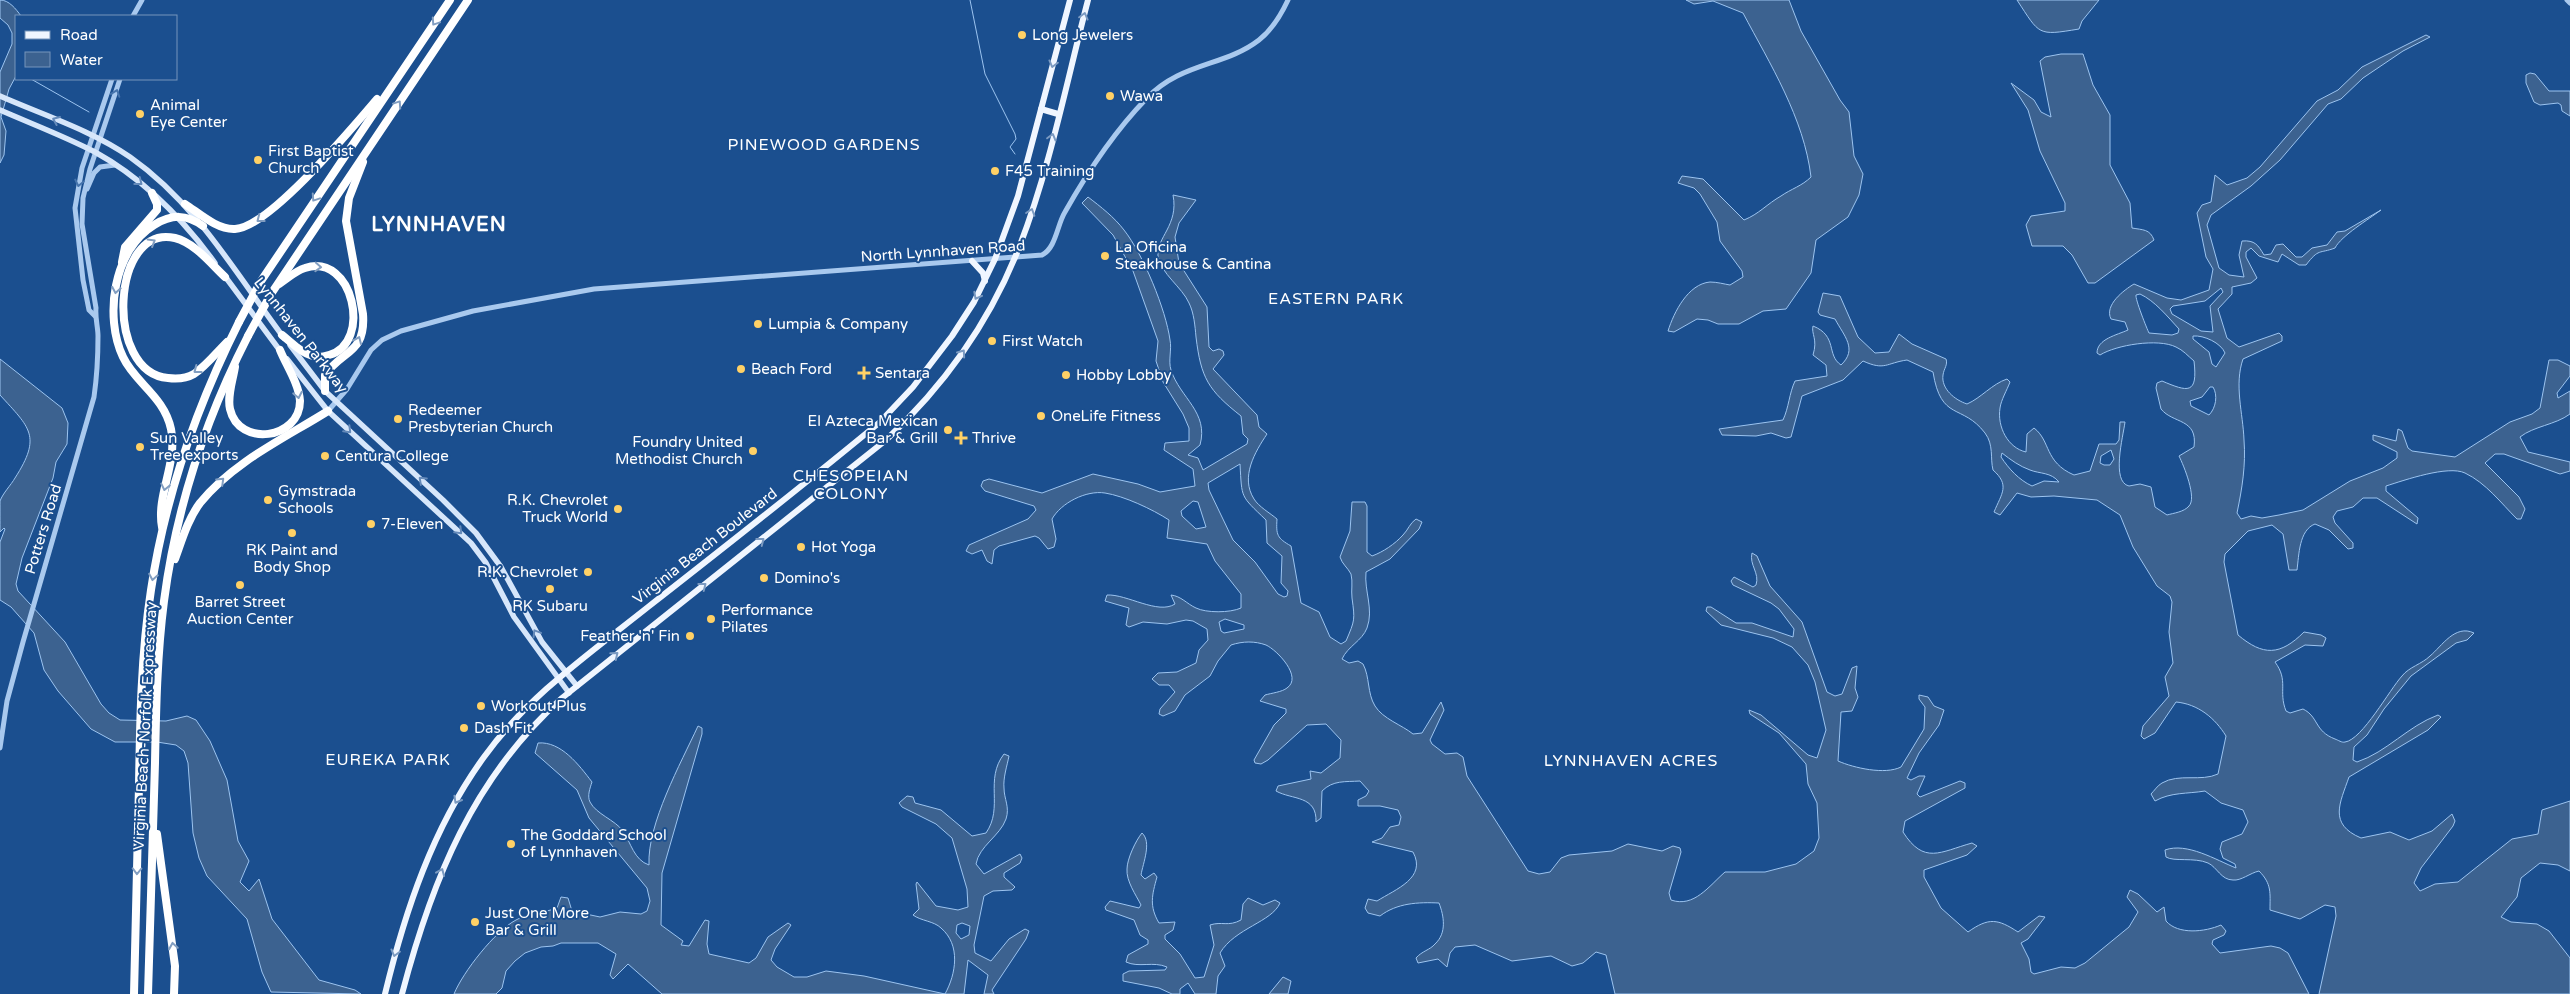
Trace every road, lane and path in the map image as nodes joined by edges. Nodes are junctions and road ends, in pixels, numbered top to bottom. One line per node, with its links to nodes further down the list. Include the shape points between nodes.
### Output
1 (142, 0): 9 (street)
2 (450, 0): 14 (highway, Virginia Beach-Norfolk Expressway, one-way to 14)
3 (468, 0): 21 (highway, Virginia Beach-Norfolk Expressway, one-way to 3)
4 (1070, 0): 16 (main road, Virginia Beach Boulevard, one-way to 16)
5 (1088, 0): 18 (main road, Virginia Beach Boulevard, one-way to 5)
6 (1288, 0): 30 (street, North Lynnhaven Road, via 1260,40 1177,74 1148,96 1073,199 1048,251 1039,256)
7 (2567, 0): 8 (street)
8 (2570, 3)
9 (140, 7): 10 (street); 11 (street)
10 (134, 15)
11 (141, 15)
12 (112, 80): 19 (street, Potters Road)
13 (120, 80): 20 (street, Potters Road, one-way to 13)
14 (391, 86): 27 (highway, one-way to 27, via 309,174 249,226 224,228); 39 (highway, Virginia Beach-Norfolk Expressway, one-way to 39, bridge, via 262,281)
15 (0, 96): 19 (main road, Lynnhaven Parkway, one-way to 15)
16 (1041, 109): 18 (main road); 31 (main road, Virginia Beach Boulevard, via 1018,196)
17 (0, 110): 22 (main road, Lynnhaven Parkway)
18 (1058, 114): 30 (main road, Virginia Beach Boulevard, one-way to 18, via 1032,210)
19 (93, 136): 20 (main road, Lynnhaven Parkway); 22 (street, Potters Road)
20 (100, 140): 23 (street, Potters Road); 27 (main road, Lynnhaven Parkway, via 142,166)
21 (370, 145): 36 (highway, Virginia Beach-Norfolk Expressway); 42 (highway, one-way to 21, via 324,375 352,352 363,328 346,209)
22 (88, 149): 23 (main road, Lynnhaven Parkway); 37 (street, Potters Road, one-way to 37, via 78,183 75,230 89,310)
23 (96, 153): 24 (main road, Lynnhaven Parkway); 26 (street, Potters Road)
24 (115, 166): 25 (main road, Lynnhaven Parkway, one-way to 25); 26 (street, via 100,167 94,173)
25 (152, 193): 28 (main road, Lynnhaven Parkway); 33 (highway, via 157,210 125,247)
26 (83, 198): 37 (street, Potters Road, via 82,224)
27 (185, 204): 29 (main road, Lynnhaven Parkway)
28 (176, 216): 29 (highway, via 192,218); 33 (highway, via 150,228 132,248); 34 (main road, Lynnhaven Parkway)
29 (203, 226): 38 (main road, Lynnhaven Parkway)
30 (1014, 258): 31 (street, North Lynnhaven Road); 49 (main road, Virginia Beach Boulevard, one-way to 30, via 833,484 900,426 940,383 968,344 995,300)
31 (995, 259): 32 (street, North Lynnhaven Road); 35 (main road, Virginia Beach Boulevard)
32 (972, 261): 35 (main road); 43 (street, North Lynnhaven Road, via 594,289 509,304 401,331 382,340 365,358)
33 (122, 268): 45 (highway, one-way to 45, via 114,300 120,347 129,366 162,406 171,428 171,456 160,514)
34 (226, 277): 39 (highway, one-way to 34, via 194,374 166,378 153,374 138,359 129,340 123,314 129,271 144,247 158,238 174,238 188,244); 40 (main road, Lynnhaven Parkway)
35 (985, 281): 47 (main road, Virginia Beach Boulevard, one-way to 47, via 934,362 880,422)
36 (273, 291): 38 (highway, one-way to 38, via 305,268 329,268 346,286 353,317 350,337 342,350 324,357 305,353); 41 (highway, Virginia Beach-Norfolk Expressway, bridge)
37 (95, 316): 51 (street, Potters Road, via 98,366 94,397 7,701)
38 (282, 335): 42 (main road, Lynnhaven Parkway)
39 (232, 336): 45 (highway, Virginia Beach-Norfolk Expressway, via 188,439)
40 (280, 350): 41 (highway, one-way to 41, via 298,391 299,405 289,424 270,434 242,429 231,413); 44 (main road, Lynnhaven Parkway)
41 (236, 359): 46 (highway, Virginia Beach-Norfolk Expressway, via 192,472)
42 (325, 391): 43 (main road, Lynnhaven Parkway)
43 (336, 402): 44 (street, North Lynnhaven Road); 47 (main road, Lynnhaven Parkway, one-way to 43, via 542,642 501,567 476,533)
44 (328, 411): 46 (highway, one-way to 44, via 186,527 200,504 223,479); 48 (main road, Lynnhaven Parkway, one-way to 48, via 471,543 486,563 514,617)
45 (162, 529): 53 (highway, Virginia Beach-Norfolk Expressway, one-way to 53, via 149,607 140,714)
46 (166, 584): 52 (highway, Virginia Beach-Norfolk Expressway, via 158,654)
47 (566, 672): 48 (main road, Virginia Beach Boulevard); 49 (main road, Lynnhaven Parkway)
48 (558, 679): 50 (main road, Lynnhaven Parkway); 58 (main road, Virginia Beach Boulevard, one-way to 58, via 525,708 498,739 448,816 412,898)
49 (577, 686): 50 (main road, Virginia Beach Boulevard)
50 (569, 692): 59 (main road, Virginia Beach Boulevard, one-way to 50, via 429,903 468,815 510,751)
51 (0, 748)
52 (154, 799): 56 (highway, Virginia Beach-Norfolk Expressway); 57 (highway, one-way to 52, via 175,966 160,869)
53 (135, 957): 54 (highway); 55 (highway, Virginia Beach-Norfolk Expressway)
54 (128, 994)
55 (134, 994)
56 (148, 994)
57 (174, 994)
58 (385, 994)
59 (402, 994)

